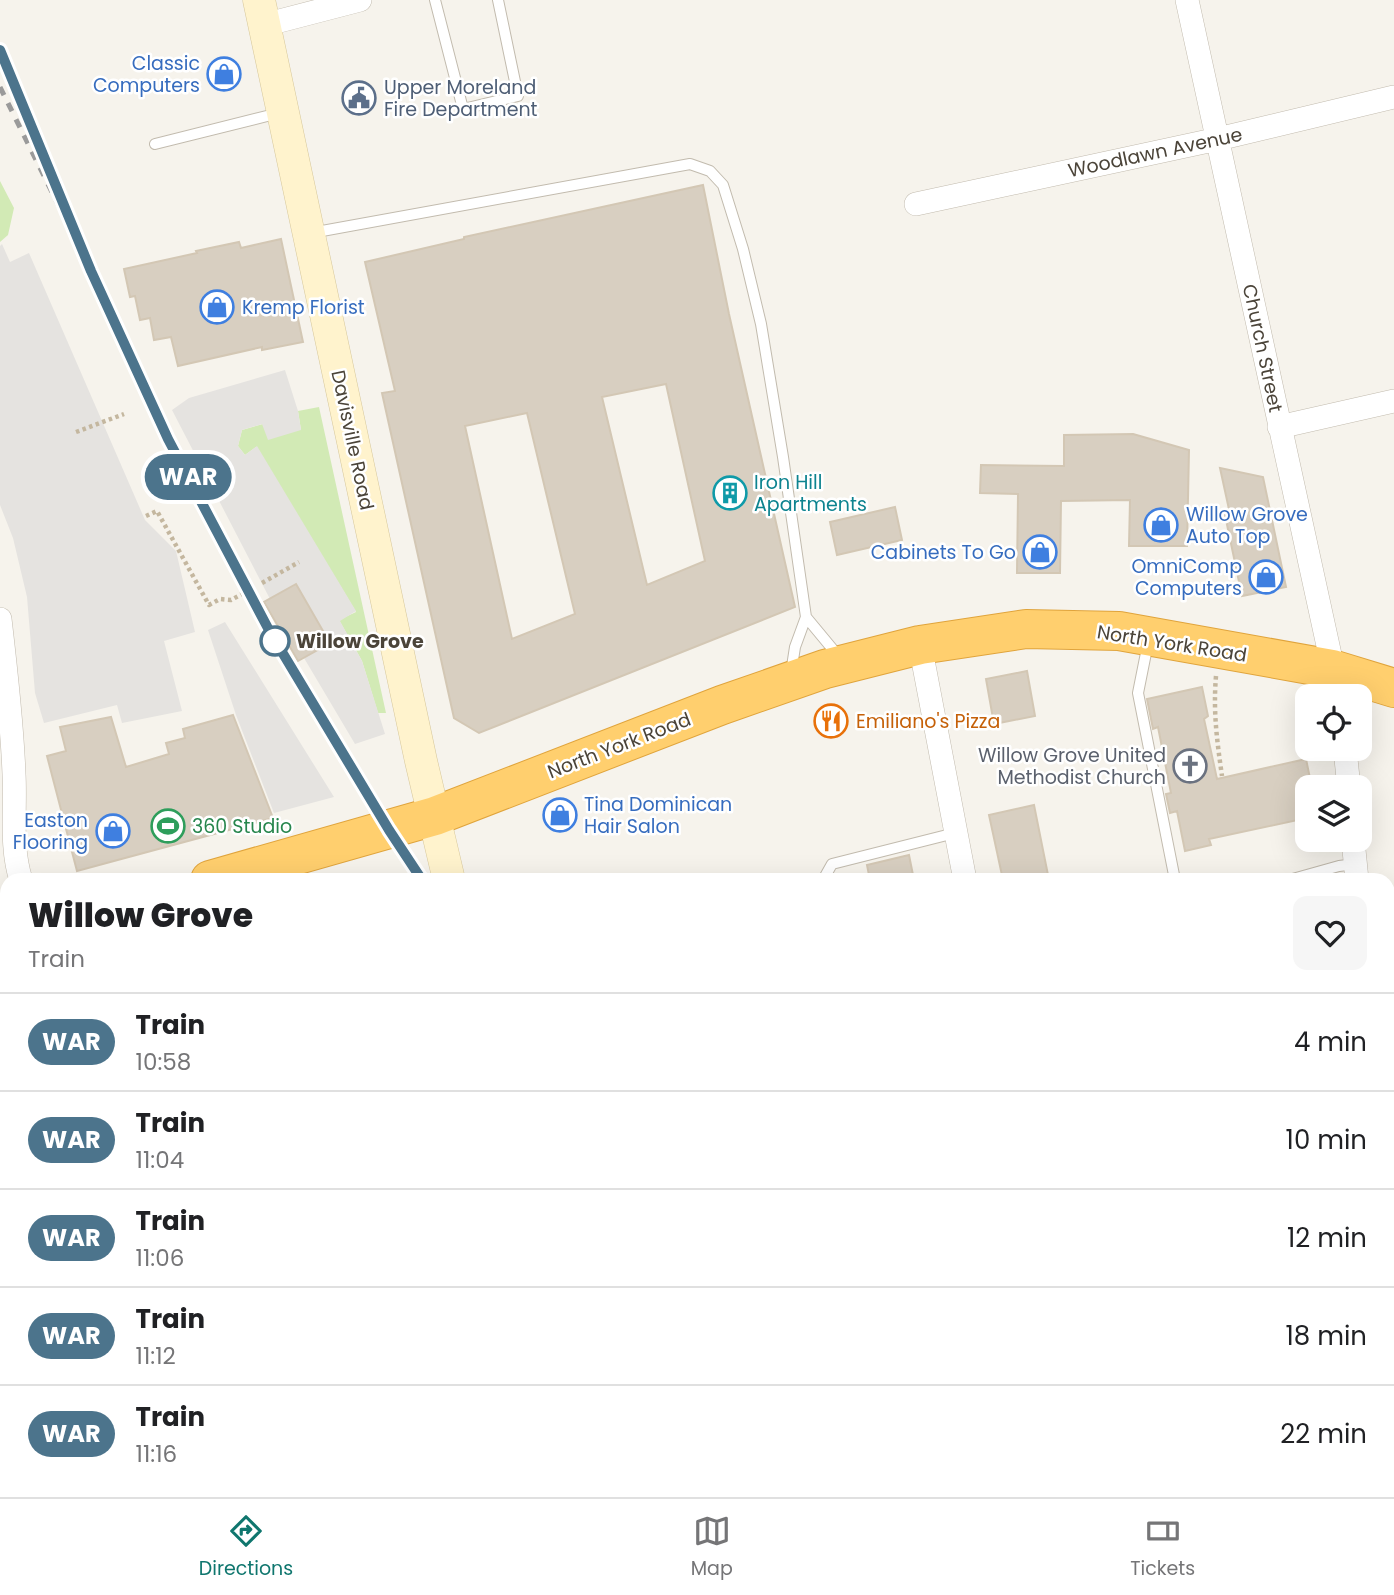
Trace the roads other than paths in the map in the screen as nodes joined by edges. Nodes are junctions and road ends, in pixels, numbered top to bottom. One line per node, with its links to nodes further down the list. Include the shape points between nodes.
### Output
1 (360, 0): 5 (street)
2 (435, 0): 3 (lane, via 463,109 518,96)
3 (498, 0)
4 (1187, 0): 8 (street, Church Street)
5 (261, 13): 7 (street, Davisville Road)
6 (1394, 97): 8 (street, Woodlawn Avenue)
7 (282, 112): 9 (lane); 11 (street, Davisville Road)
8 (1218, 139): 10 (street, Woodlawn Avenue); 13 (street, Church Street)
9 (155, 144)
10 (916, 204)
11 (308, 234): 14 (lane, via 690,164 710,171 723,185 761,324); 22 (street, Davisville Road)
12 (1394, 401): 13 (street)
13 (1279, 428): 20 (street, Church Street)
14 (806, 617): 18 (lane); 19 (lane)
15 (0, 619): 26 (street)
16 (1149, 637): 17 (highway, North York Road, via 1119,631 1026,629); 20 (highway, North York Road); 31 (lane, via 1138,693)
17 (920, 645): 18 (highway, North York Road); 23 (street)
18 (855, 661): 19 (highway, North York Road)
19 (790, 681): 22 (highway, North York Road)
20 (1335, 683): 21 (highway, North York Road)
21 (1394, 688)
22 (435, 816): 27 (highway, North York Road); 28 (street, Davisville Road)
23 (955, 833): 29 (lane, via 832,864); 30 (street)
24 (1354, 852): 25 (street)
25 (1356, 872): 32 (lane, via 1339,866)
26 (20, 873)
27 (241, 873)
28 (447, 873)
29 (827, 873)
30 (964, 873)
31 (1174, 873)
32 (1314, 873)

